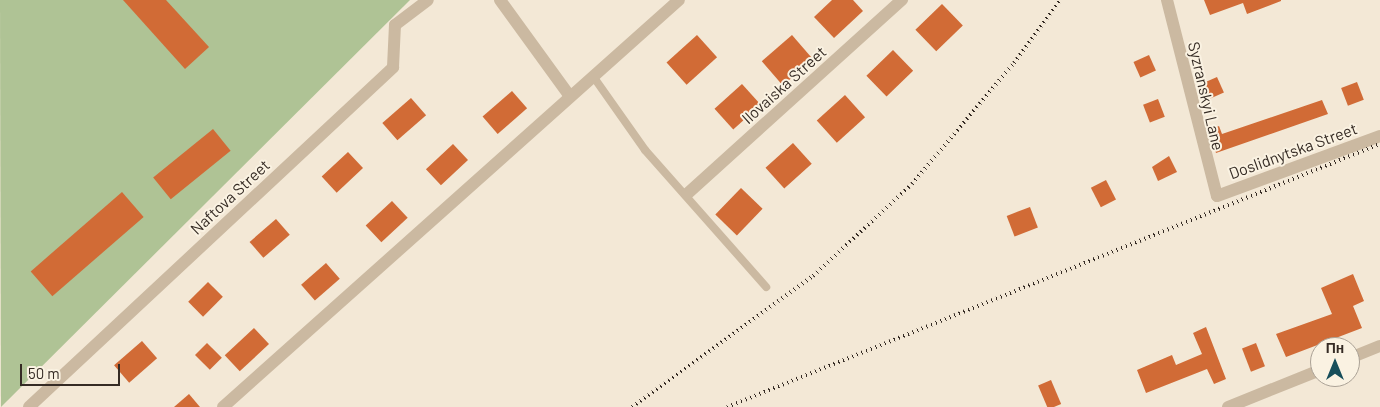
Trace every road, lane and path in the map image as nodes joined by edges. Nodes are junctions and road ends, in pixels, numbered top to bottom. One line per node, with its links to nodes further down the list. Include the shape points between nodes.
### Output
1 (428, 0): 15 (street, Naftova Street, via 395,25 393,67)
2 (500, 0): 7 (street)
3 (679, 0): 6 (street)
4 (902, 0): 9 (street, Ilovaiska Street)
5 (1167, 1): 10 (street, Syzranskyi Lane)
6 (595, 79): 7 (street); 9 (lane, via 645,150)
7 (569, 95): 16 (street)
8 (1380, 136): 10 (street, Doslidnytska Street)
9 (687, 194): 11 (lane)
10 (1216, 196)
11 (766, 287)
12 (1380, 346): 13 (street)
13 (1360, 354)
14 (1310, 374): 17 (street)
15 (29, 407)
16 (223, 407)
17 (1228, 407)

